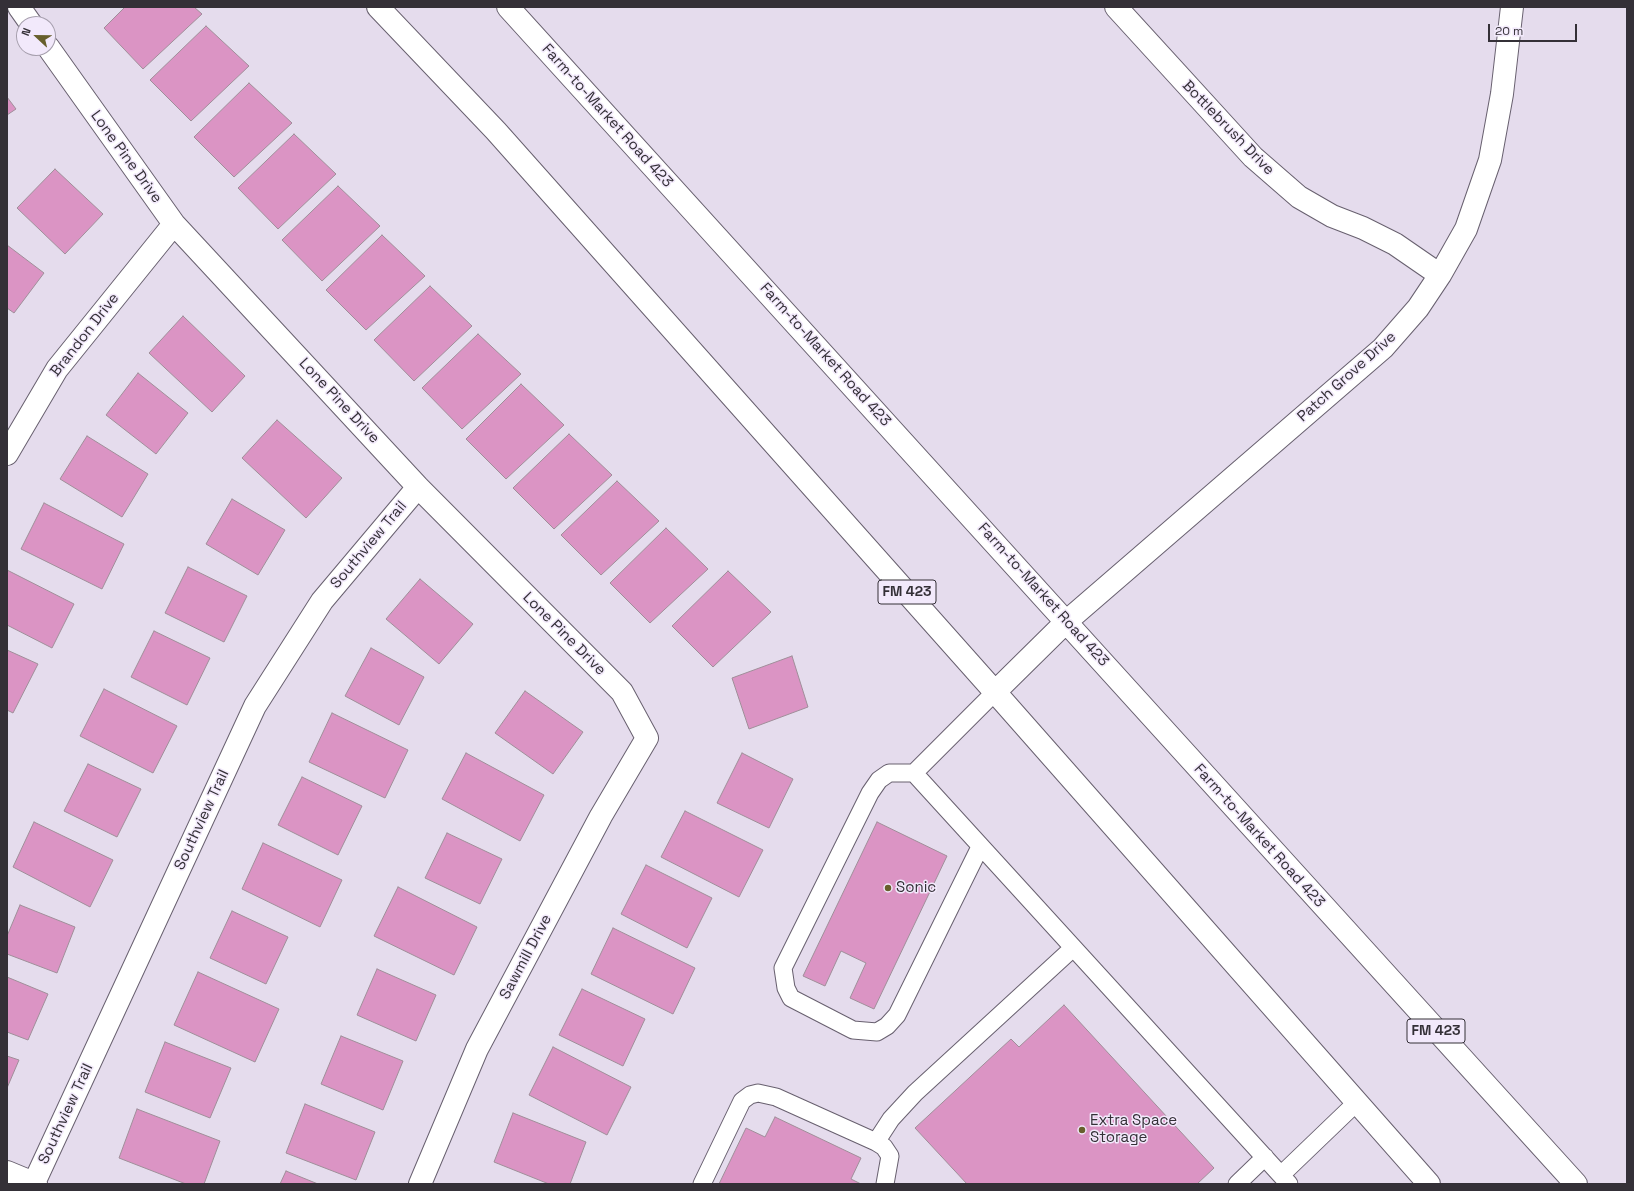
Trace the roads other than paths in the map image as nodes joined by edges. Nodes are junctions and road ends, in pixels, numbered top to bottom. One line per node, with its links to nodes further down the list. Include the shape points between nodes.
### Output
1 (19, 7): 6 (street)
2 (378, 7): 13 (street, FM 423, via 496,131)
3 (508, 7): 12 (street, Farm-to-Market Road 423 / FM 423)
4 (1116, 7): 9 (street, Bottlebrush Drive, via 1253,157 1299,197 1332,216 1395,244)
5 (1512, 7): 9 (street, Patch Grove Drive, via 1502,94 1490,160 1466,228)
6 (25, 16)
7 (54, 56): 8 (street, Lone Pine Drive)
8 (174, 224): 10 (street, Brandon Drive, via 57,368); 11 (street, Lone Pine Drive)
9 (1440, 275): 12 (street, Patch Grove Drive, via 1418,308 1383,348)
10 (7, 454)
11 (418, 487): 14 (street, Lone Pine Drive, via 622,692); 23 (street, Southview Trail, via 322,601 255,706)
12 (1067, 621): 13 (street, Patch Grove Drive); 29 (street, Farm-to-Market Road 423 / FM 423)
13 (995, 692): 15 (lane); 18 (street, FM 423)
14 (647, 738): 24 (street, Sawmill Drive, via 601,816 477,1049)
15 (914, 773): 16 (lane); 16 (lane, via 889,773 879,780 870,793 783,968 786,988 791,998 853,1030 877,1032 886,1026 897,1015)
16 (980, 846): 17 (lane)
17 (1073, 948): 19 (lane, via 915,1093 891,1119); 20 (lane)
18 (1356, 1103): 22 (lane); 28 (street, FM 423)
19 (876, 1142): 25 (lane, via 767,1094 750,1095 742,1101); 26 (lane, via 884,1147 890,1156)
20 (1265, 1157): 22 (lane); 27 (lane)
21 (7, 1172): 23 (street)
22 (1285, 1180)
23 (35, 1184)
24 (420, 1184)
25 (702, 1184)
26 (885, 1184)
27 (1237, 1184)
28 (1429, 1184)
29 (1576, 1184)

